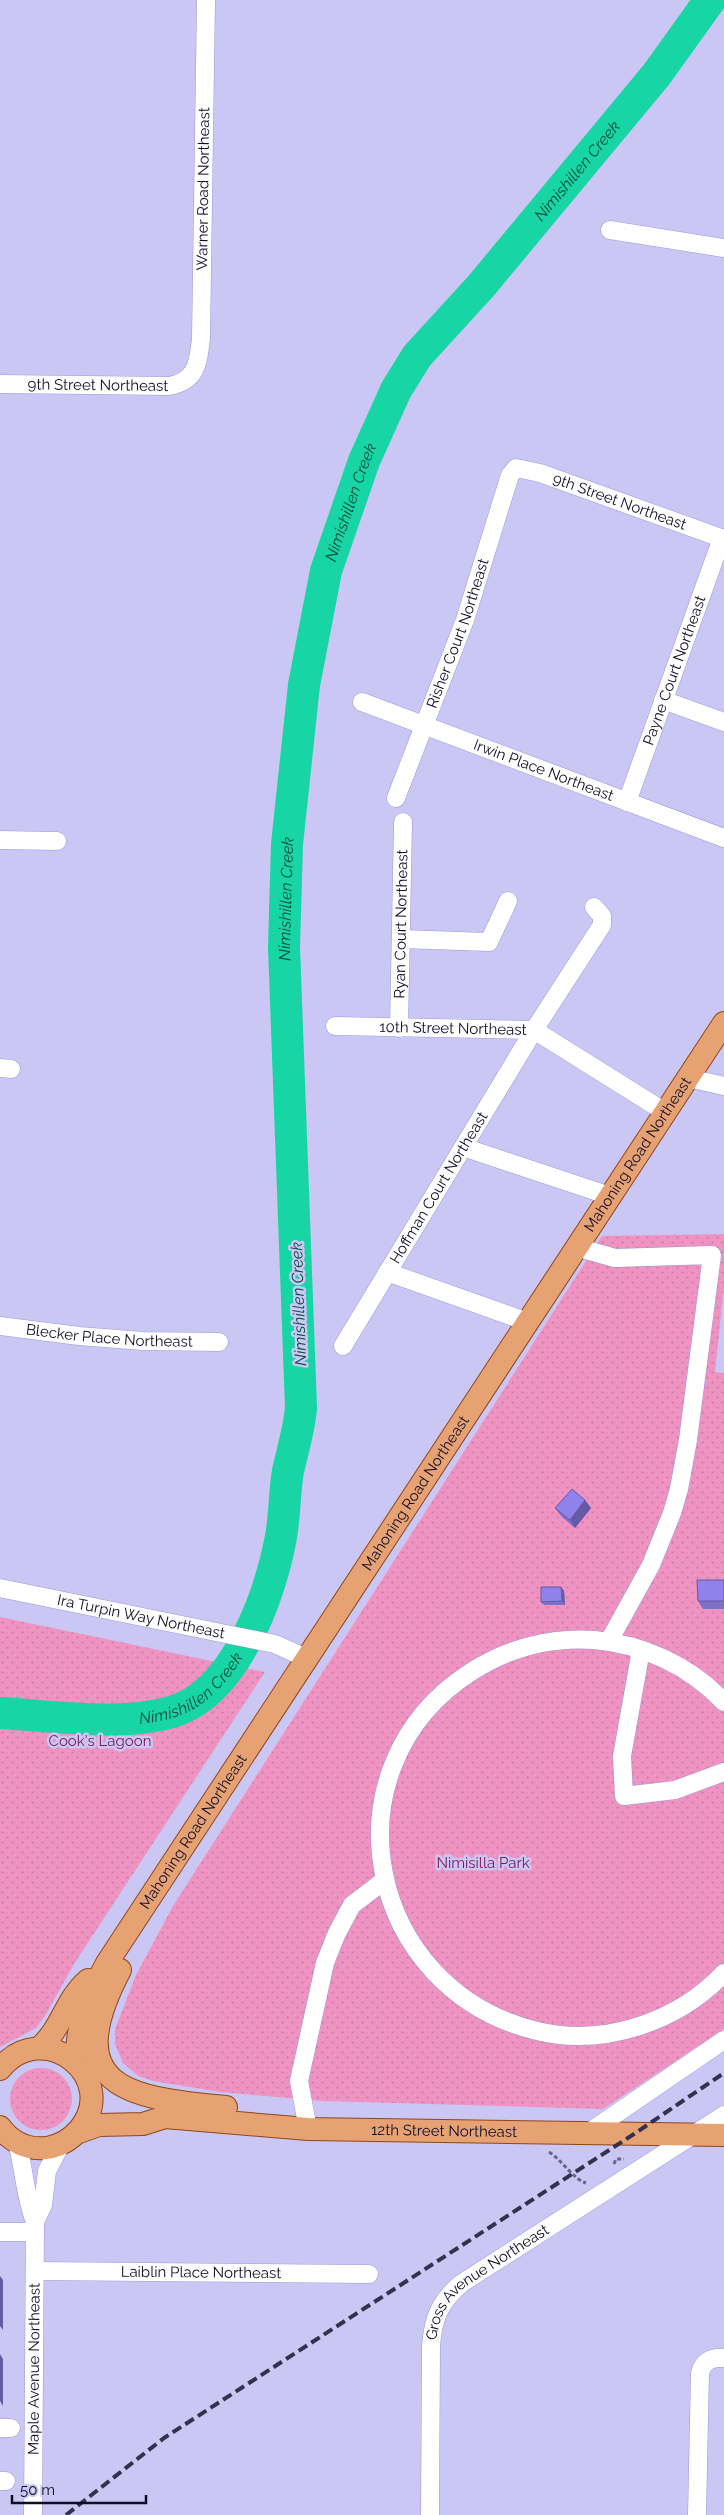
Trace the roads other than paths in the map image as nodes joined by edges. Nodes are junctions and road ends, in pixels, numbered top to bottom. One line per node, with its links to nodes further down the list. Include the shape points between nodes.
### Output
1 (206, 0): 4 (street, Warner Road Northeast, via 201,339 198,363)
2 (610, 230): 3 (street)
3 (724, 248)
4 (192, 374): 5 (street, 9th Street Northeast, via 180,384 169,386)
5 (0, 384)
6 (516, 468): 7 (street, 9th Street Northeast); 11 (street, Risher Court Northeast, via 510,474 465,620)
7 (723, 538): 8 (street, Payne Court Northeast)
8 (663, 700): 10 (street); 13 (street, Payne Court Northeast)
9 (362, 702): 11 (street, Irwin Place Northeast)
10 (724, 722)
11 (424, 726): 12 (street, Risher Court Northeast); 13 (street, Irwin Place Northeast)
12 (396, 798)
13 (627, 802): 15 (street, Irwin Place Northeast)
14 (403, 822): 20 (street, Ryan Court Northeast)
15 (724, 838)
16 (0, 840): 17 (street)
17 (57, 841)
18 (508, 901): 20 (street, via 489,942)
19 (594, 907): 24 (street, via 602,916 602,925)
20 (401, 939): 23 (street, Ryan Court Northeast)
21 (724, 1023): 25 (main road, Mahoning Road Northeast)
22 (335, 1026): 23 (street, 10th Street Northeast)
23 (399, 1028): 24 (street, 10th Street Northeast)
24 (534, 1030): 27 (street, 10th Street Northeast); 28 (street, Hoffman Court Northeast)
25 (688, 1078): 26 (street); 27 (main road, Mahoning Road Northeast)
26 (724, 1086)
27 (665, 1112): 29 (main road, Mahoning Road Northeast)
28 (463, 1147): 29 (street); 31 (street, Hoffman Court Northeast)
29 (610, 1196): 30 (main road, Mahoning Road Northeast)
30 (576, 1247): 32 (main road, Mahoning Road Northeast); 37 (street, via 615,1258 712,1255 679,1489 651,1565)
31 (387, 1272): 32 (street); 35 (street, Hoffman Court Northeast)
32 (528, 1322): 39 (main road, Mahoning Road Northeast)
33 (0, 1326): 34 (street, Blecker Place Northeast, via 143,1341)
34 (219, 1342)
35 (342, 1346)
36 (0, 1588): 39 (street, Ira Turpin Way Northeast, via 275,1644)
37 (609, 1641): 38 (street); 42 (street, via 561,1640 500,1656 475,1669 431,1705 404,1744 386,1790 380,1838)
38 (641, 1650): 40 (street, via 692,1674); 41 (street, via 622,1756 624,1796 675,1790)
39 (308, 1659): 43 (main road, Mahoning Road Northeast)
40 (722, 1699)
41 (724, 1772)
42 (385, 1880): 45 (street, via 401,1926 433,1972 464,2000 521,2027 584,2036 625,2030 683,2006); 53 (street, via 352,1905 325,1963 299,2081)
43 (158, 1886): 44 (main road, Mahoning Road Northeast); 53 (main road, via 158,1908 118,1974 99,2018 96,2047 105,2070 120,2085 151,2098 272,2112)
44 (108, 1963): 47 (main road, Mahoning Road Northeast, via 75,1992 56,2029); 49 (main road, Mahoning Road Northeast, via 82,2013 77,2042)
45 (724, 1973)
46 (724, 2040): 54 (street)
47 (39, 2048): 48 (main road, via 17,2054); 49 (main road, 12th Street Northeast, via 58,2051)
48 (0, 2069)
49 (82, 2070): 51 (main road, 12th Street Northeast, via 107,2095); 57 (main road, Mahoning Road Northeast, via 90,2092 90,2106 86,2120)
50 (724, 2115): 55 (street, Gross Avenue Northeast)
51 (165, 2118): 53 (main road, 12th Street Northeast); 57 (main road, 12th Street Northeast, via 143,2124 99,2125)
52 (0, 2127): 58 (main road)
53 (308, 2129): 54 (main road, 12th Street Northeast)
54 (588, 2133): 55 (main road, 12th Street Northeast)
55 (694, 2135): 56 (main road, 12th Street Northeast); 65 (street, Gross Avenue Northeast, via 448,2294 434,2319 431,2346)
56 (724, 2135)
57 (69, 2138): 58 (main road, 12th Street Northeast, via 42,2148); 59 (street, Maple Avenue Northeast, via 47,2171 43,2205)
58 (17, 2142): 59 (street, Maple Avenue Northeast)
59 (35, 2227): 60 (street); 61 (street, Maple Avenue Northeast)
60 (0, 2232)
61 (34, 2271): 62 (street, Laiblin Place Northeast); 64 (street, Maple Avenue Northeast)
62 (369, 2274)
63 (724, 2358): 66 (street, via 705,2363 700,2373)
64 (32, 2515)
65 (430, 2515)
66 (698, 2515)

